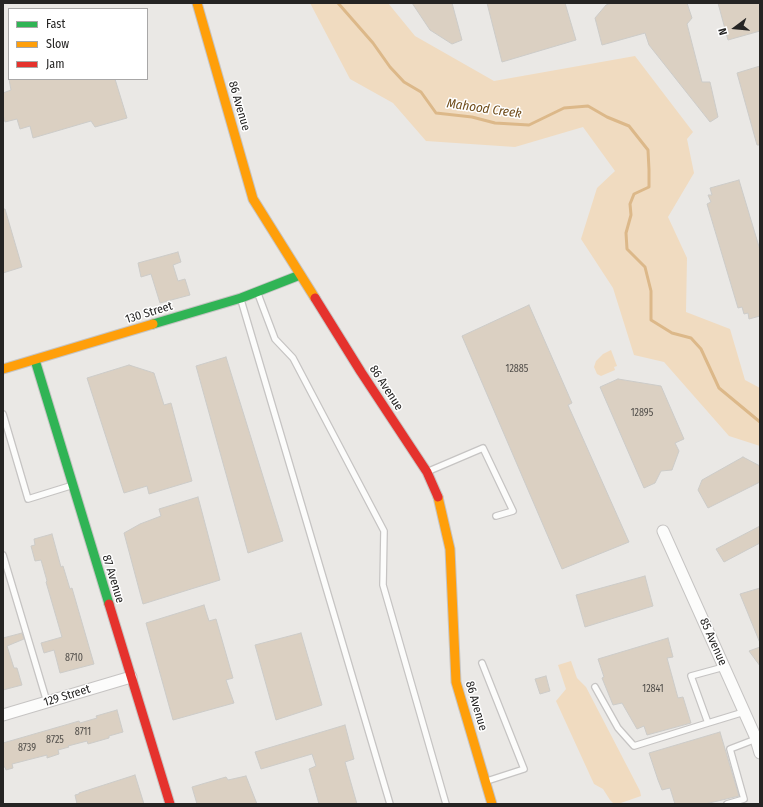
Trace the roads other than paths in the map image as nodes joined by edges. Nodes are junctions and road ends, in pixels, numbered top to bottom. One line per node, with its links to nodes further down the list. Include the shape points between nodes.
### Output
1 (196, 3): 2 (street, 86 Avenue, via 254,199)
2 (300, 274): 3 (street, 130 Street); 8 (street, 86 Avenue)
3 (257, 291): 4 (street, 130 Street); 26 (lane, via 275,339 293,358 384,531 383,585)
4 (241, 298): 5 (street, 130 Street); 25 (lane)
5 (36, 360): 6 (street, 130 Street); 9 (street, 87 Avenue)
6 (3, 369)
7 (3, 414): 9 (lane, via 28,499)
8 (427, 472): 10 (lane, via 483,448 514,511); 23 (street, 86 Avenue, via 437,494 450,549 456,682)
9 (72, 485): 15 (street, 87 Avenue)
10 (496, 516)
11 (663, 531): 14 (street, 85 Avenue)
12 (3, 555): 17 (lane)
13 (482, 663): 23 (lane, via 524,769)
14 (724, 667): 18 (street, 85 Avenue); 20 (lane, via 691,676)
15 (131, 677): 17 (street, 129 Street); 24 (street, 87 Avenue)
16 (595, 687): 20 (lane, via 618,728 634,746)
17 (47, 702): 19 (street, 129 Street)
18 (744, 712): 20 (lane); 21 (street, 85 Avenue)
19 (3, 715)
20 (708, 723)
21 (756, 738): 22 (street, 85 Avenue); 28 (lane, via 730,749 744,798)
22 (760, 753)
23 (485, 782): 27 (street, 86 Avenue)
24 (170, 804)
25 (390, 804)
26 (446, 804)
27 (492, 804)
28 (727, 804)

